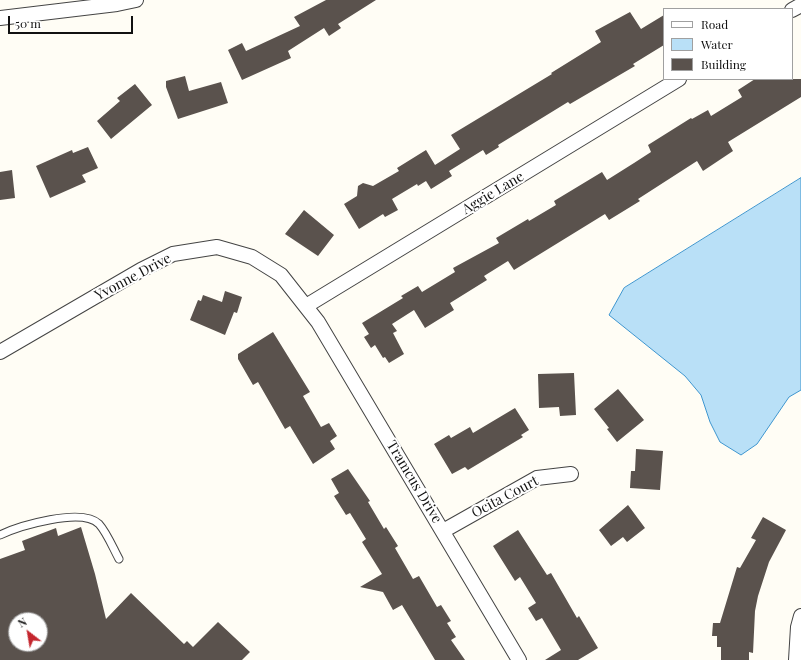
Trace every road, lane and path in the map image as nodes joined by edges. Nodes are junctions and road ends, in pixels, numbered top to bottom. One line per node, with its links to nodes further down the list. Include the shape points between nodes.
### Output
1 (136, 0): 2 (street)
2 (0, 18)
3 (677, 80): 4 (street, Aggie Lane)
4 (306, 306): 5 (street, Yvonne Drive, via 281,275 252,257 217,247 210,248 173,254); 7 (street, Tramcus Drive)
5 (0, 352)
6 (571, 474): 7 (street, Ocita Court, via 537,478)
7 (443, 531): 11 (street, Tramcus Drive)
8 (0, 535): 9 (lane, via 17,527 54,519 87,518 98,524)
9 (119, 559)
10 (801, 616): 12 (street)
11 (519, 660)
12 (796, 660)

